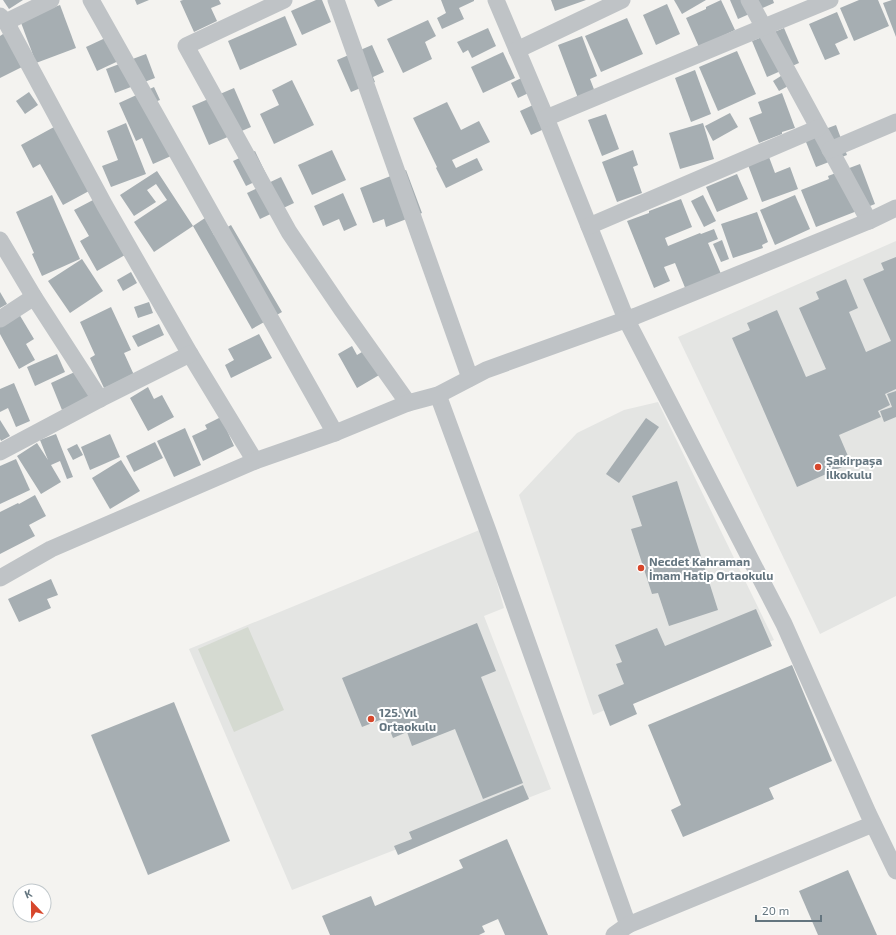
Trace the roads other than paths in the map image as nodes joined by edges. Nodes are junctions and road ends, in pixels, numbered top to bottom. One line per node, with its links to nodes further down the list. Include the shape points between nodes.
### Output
1 (50, 0): 9 (street)
2 (91, 0): 28 (street)
3 (284, 0): 27 (street, via 186,46 289,232)
4 (336, 0): 24 (street)
5 (496, 0): 11 (street)
6 (622, 0): 11 (street)
7 (749, 0): 10 (street)
8 (830, 0): 10 (street)
9 (3, 19): 23 (street, via 105,206)
10 (764, 27): 12 (street); 14 (street)
11 (517, 50): 12 (street)
12 (546, 118): 18 (street)
13 (896, 122): 15 (street)
14 (818, 128): 15 (street); 18 (street)
15 (830, 150): 17 (street)
16 (896, 208): 17 (street)
17 (869, 221): 22 (street)
18 (589, 226): 22 (street)
19 (0, 240): 20 (street)
20 (34, 297): 21 (street); 26 (street)
21 (0, 319)
22 (626, 320): 24 (street); 32 (street, via 784,624)
23 (190, 354): 26 (street); 30 (street)
24 (470, 378): 25 (street)
25 (438, 394): 27 (street); 34 (street)
26 (100, 399): 29 (street)
27 (408, 403): 28 (street)
28 (335, 433): 30 (street)
29 (0, 452)
30 (255, 461): 31 (street, via 50,549)
31 (0, 578)
32 (873, 824): 33 (street); 34 (street)
33 (896, 871)
34 (628, 925): 35 (street)
35 (614, 935)

